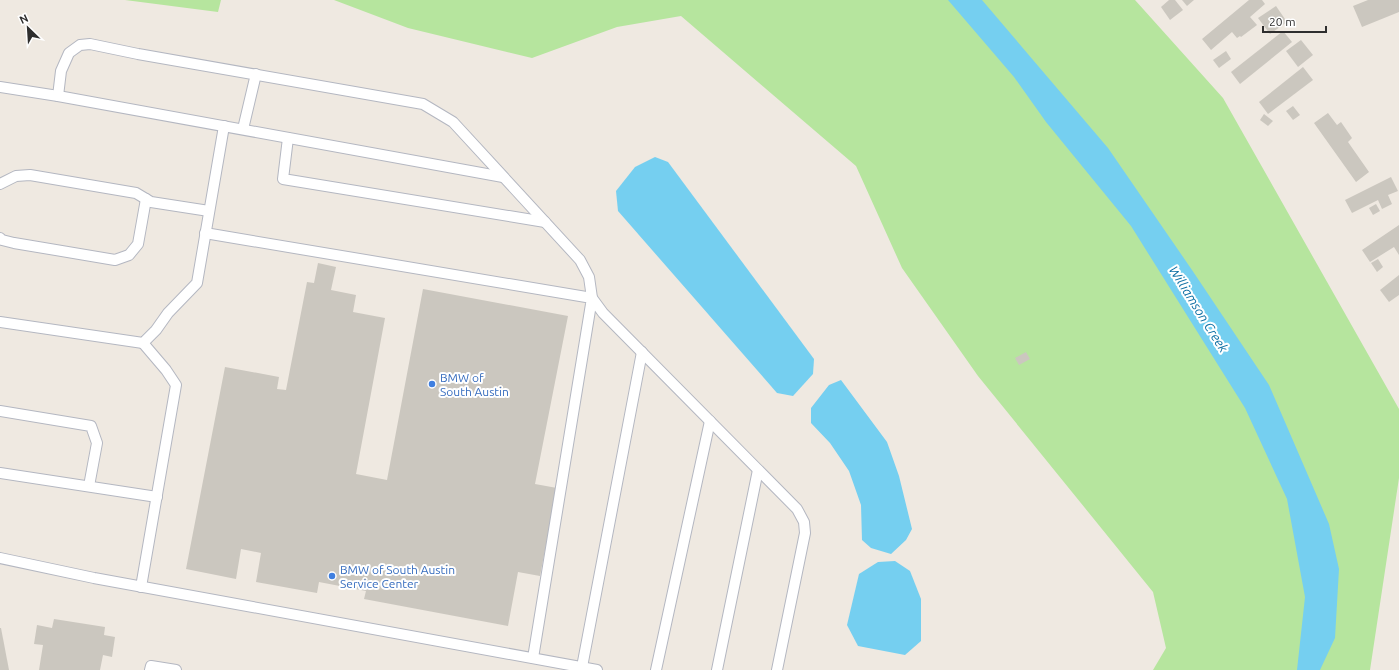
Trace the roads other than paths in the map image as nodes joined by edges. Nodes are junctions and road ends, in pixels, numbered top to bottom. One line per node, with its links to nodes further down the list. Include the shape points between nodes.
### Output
1 (256, 74): 3 (lane, via 90,44 80,45 69,53 61,71); 5 (lane); 7 (lane, via 423,104 453,122)
2 (0, 87): 3 (lane)
3 (58, 96): 4 (lane)
4 (224, 126): 5 (lane); 10 (lane)
5 (242, 129): 6 (lane)
6 (288, 138): 7 (lane); 11 (lane, via 283,179)
7 (503, 177): 11 (lane)
8 (0, 184): 9 (lane, via 16,176 30,175 136,194)
9 (146, 199): 10 (lane, via 151,202); 13 (lane, via 138,244 129,255 115,260 14,243)
10 (209, 211): 12 (lane)
11 (545, 222): 14 (lane, via 580,260 589,277)
12 (205, 233): 14 (lane); 16 (lane, via 197,283)
13 (0, 238)
14 (592, 298): 17 (lane, via 603,313); 26 (lane)
15 (0, 322): 16 (lane)
16 (143, 343): 23 (lane, via 176,385)
17 (642, 352): 19 (lane); 27 (lane)
18 (0, 411): 22 (lane, via 91,426 97,443)
19 (710, 421): 20 (lane); 31 (lane)
20 (758, 470): 32 (lane); 33 (lane, via 797,509 804,522 805,533)
21 (0, 473): 22 (lane)
22 (88, 486): 23 (lane)
23 (157, 497): 25 (lane)
24 (0, 558): 25 (lane)
25 (141, 587): 26 (lane)
26 (533, 658): 27 (lane)
27 (582, 667): 30 (lane)
28 (150, 670): 29 (lane, via 151,666)
29 (176, 670)
30 (597, 670)
31 (656, 670)
32 (717, 670)
33 (777, 670)

